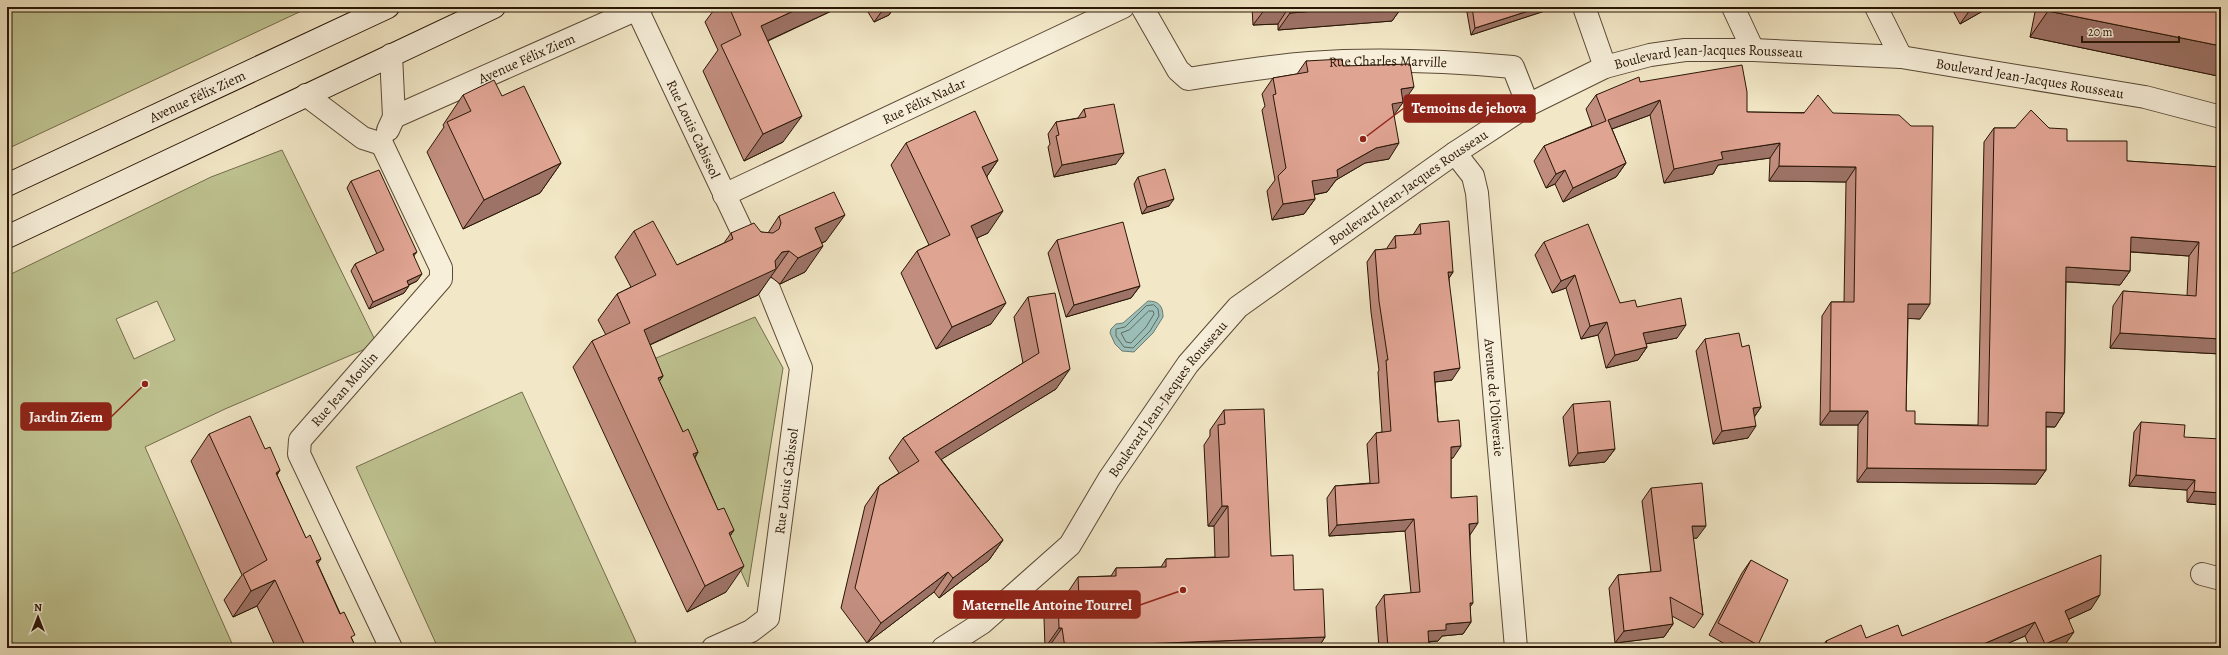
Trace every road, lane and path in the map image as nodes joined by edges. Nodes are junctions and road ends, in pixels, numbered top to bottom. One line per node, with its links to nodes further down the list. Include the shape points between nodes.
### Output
1 (388, 7): 19 (street, Avenue Félix Ziem)
2 (494, 7): 10 (street)
3 (1123, 7): 20 (street, Rue Félix Nadar)
4 (1142, 7): 14 (street, Rue Charles Marville, via 1178,70 1188,78 1309,63 1405,60 1513,67)
5 (1584, 7): 12 (street)
6 (1733, 7): 9 (street)
7 (1876, 7): 11 (street)
8 (639, 8): 15 (street, Avenue Félix Ziem); 20 (street, Rue Louis Cabissol)
9 (1753, 50): 11 (street, Boulevard Jean-Jacques Rousseau); 12 (street, Boulevard Jean-Jacques Rousseau, via 1684,50 1650,55)
10 (391, 55): 13 (street); 15 (street)
11 (1901, 56): 16 (street, Boulevard Jean-Jacques Rousseau, via 2145,97)
12 (1605, 67): 14 (street, Boulevard Jean-Jacques Rousseau)
13 (306, 95): 17 (street, via 363,138); 21 (street)
14 (1528, 105): 18 (street, Boulevard Jean-Jacques Rousseau)
15 (394, 117): 17 (street)
16 (2221, 117)
17 (382, 144): 24 (street, Rue Jean Moulin, via 441,268 441,279 300,440 299,454)
18 (1456, 153): 26 (street, Boulevard Jean-Jacques Rousseau, via 1238,307 1188,364 1109,479 1070,545 982,623); 27 (street, Avenue de l'Oliveraie, via 1473,176 1477,193)
19 (7, 185)
20 (724, 195): 22 (street, Rue Louis Cabissol)
21 (7, 237)
22 (750, 248)
23 (769, 289): 25 (street, Rue Louis Cabissol, via 801,368 768,618 751,630)
24 (391, 648)
25 (714, 648)
26 (943, 648)
27 (1516, 648)

